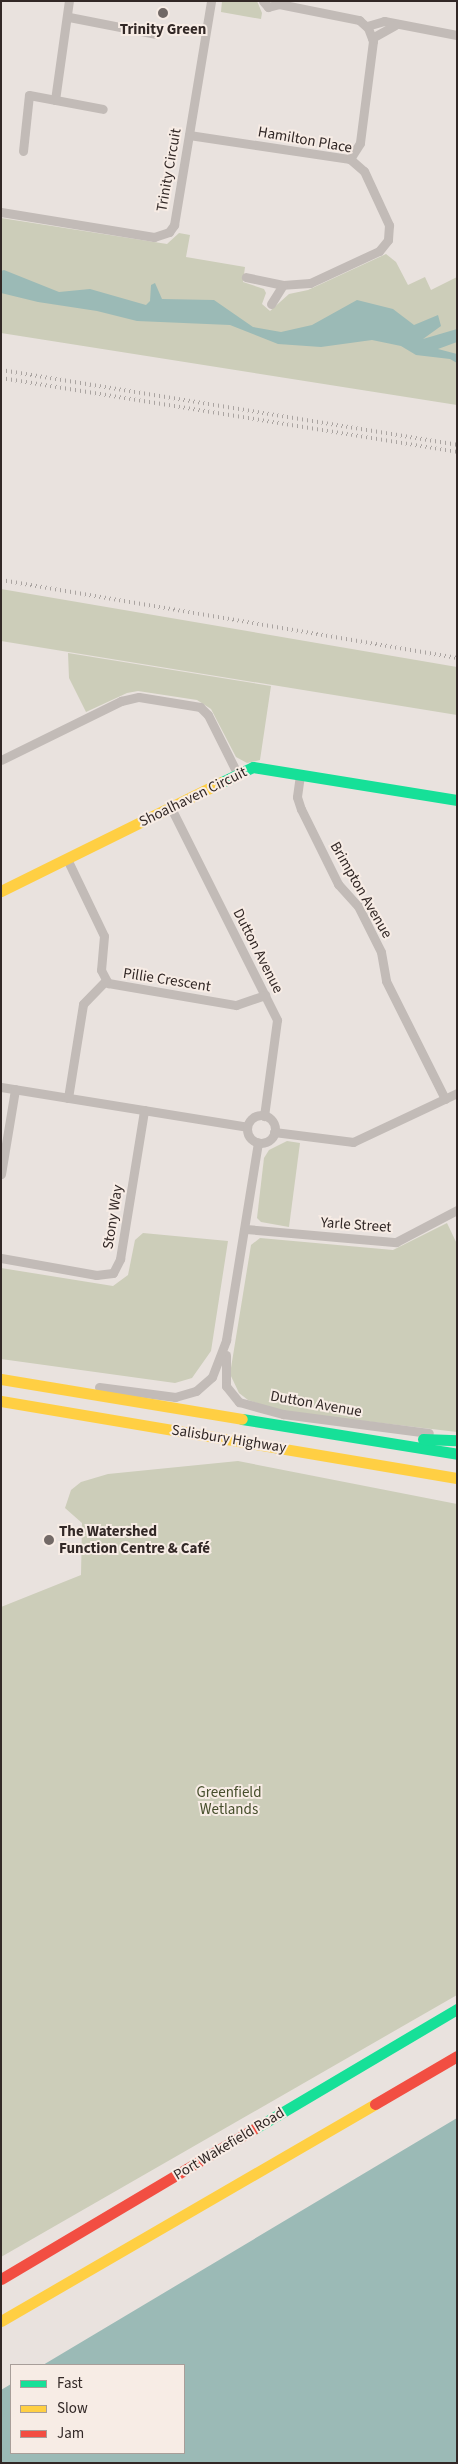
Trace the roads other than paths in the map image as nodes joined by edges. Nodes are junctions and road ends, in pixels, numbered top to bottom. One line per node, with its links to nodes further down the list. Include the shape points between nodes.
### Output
1 (69, 1): 5 (street)
2 (211, 1): 13 (street, Trinity Circuit)
3 (263, 1): 4 (street, via 268,7)
4 (280, 3): 7 (street, via 358,20)
5 (69, 18): 8 (street); 11 (street)
6 (395, 25): 7 (street, via 384,21); 9 (street); 10 (street)
7 (366, 26): 10 (street)
8 (156, 34)
9 (457, 35)
10 (372, 38): 15 (street, via 360,143)
11 (55, 100): 12 (street); 14 (street, via 29,95)
12 (103, 109)
13 (189, 135): 15 (street, Hamilton Place); 16 (street, Trinity Circuit, via 174,225 165,235 154,237)
14 (23, 151)
15 (350, 159): 18 (street, Hamilton Place, via 358,164 368,180 388,225 388,240 378,251 310,283)
16 (1, 212)
17 (246, 277): 18 (street, Hamilton Place)
18 (283, 285): 19 (street)
19 (271, 304)
20 (1, 760): 21 (street, via 121,701 139,697 200,707 208,714)
21 (238, 775): 22 (main road, Shoalhaven Circuit, via 254,767); 24 (main road, Shoalhaven Circuit)
22 (300, 775): 23 (main road, Shoalhaven Circuit); 33 (street, Brimpton Avenue, via 298,797 301,809 338,884 358,906 381,952 386,981)
23 (457, 800)
24 (171, 808): 25 (main road, Shoalhaven Circuit); 28 (street, Dutton Avenue)
25 (67, 859): 26 (main road, Shoalhaven Circuit); 27 (street, Pillie Crescent, via 104,936 101,970)
26 (1, 891)
27 (106, 980): 28 (street, Pillie Crescent, via 115,986 236,1005); 32 (street, via 83,1004)
28 (265, 995): 35 (street, Dutton Avenue, via 277,1020)
29 (1, 1087): 30 (street)
30 (15, 1089): 32 (street); 39 (street)
31 (457, 1093): 33 (street)
32 (68, 1098): 34 (street)
33 (445, 1099): 37 (street, via 352,1142)
34 (144, 1110): 36 (street); 42 (street, Stony Way, via 120,1260 113,1273 96,1275)
35 (264, 1116): 36 (street, via 252,1118); 37 (street, via 272,1120)
36 (247, 1127): 38 (street, via 250,1137)
37 (274, 1132): 38 (street, via 271,1139)
38 (258, 1143): 41 (street, Dutton Avenue)
39 (1, 1174)
40 (457, 1210): 41 (street, Yarle Street, via 389,1243)
41 (246, 1228): 43 (street, Dutton Avenue)
42 (1, 1258)
43 (226, 1340): 45 (street, Dutton Avenue, via 212,1377 203,1388 183,1396 73,1384); 48 (street, Dutton Avenue, via 225,1380 239,1402 302,1417)
44 (1, 1379): 45 (main road, Salisbury Highway)
45 (42, 1385): 47 (main road); 49 (main road, Salisbury Highway)
46 (1, 1400): 47 (main road, Salisbury Highway)
47 (36, 1406): 52 (main road, Salisbury Highway)
48 (457, 1436)
49 (361, 1437): 50 (main road); 51 (main road, Salisbury Highway)
50 (457, 1440)
51 (457, 1454)
52 (457, 1478)
53 (457, 2009): 55 (main road, Port Wakefield Road)
54 (457, 2056): 56 (main road)
55 (1, 2278)
56 (1, 2321)

